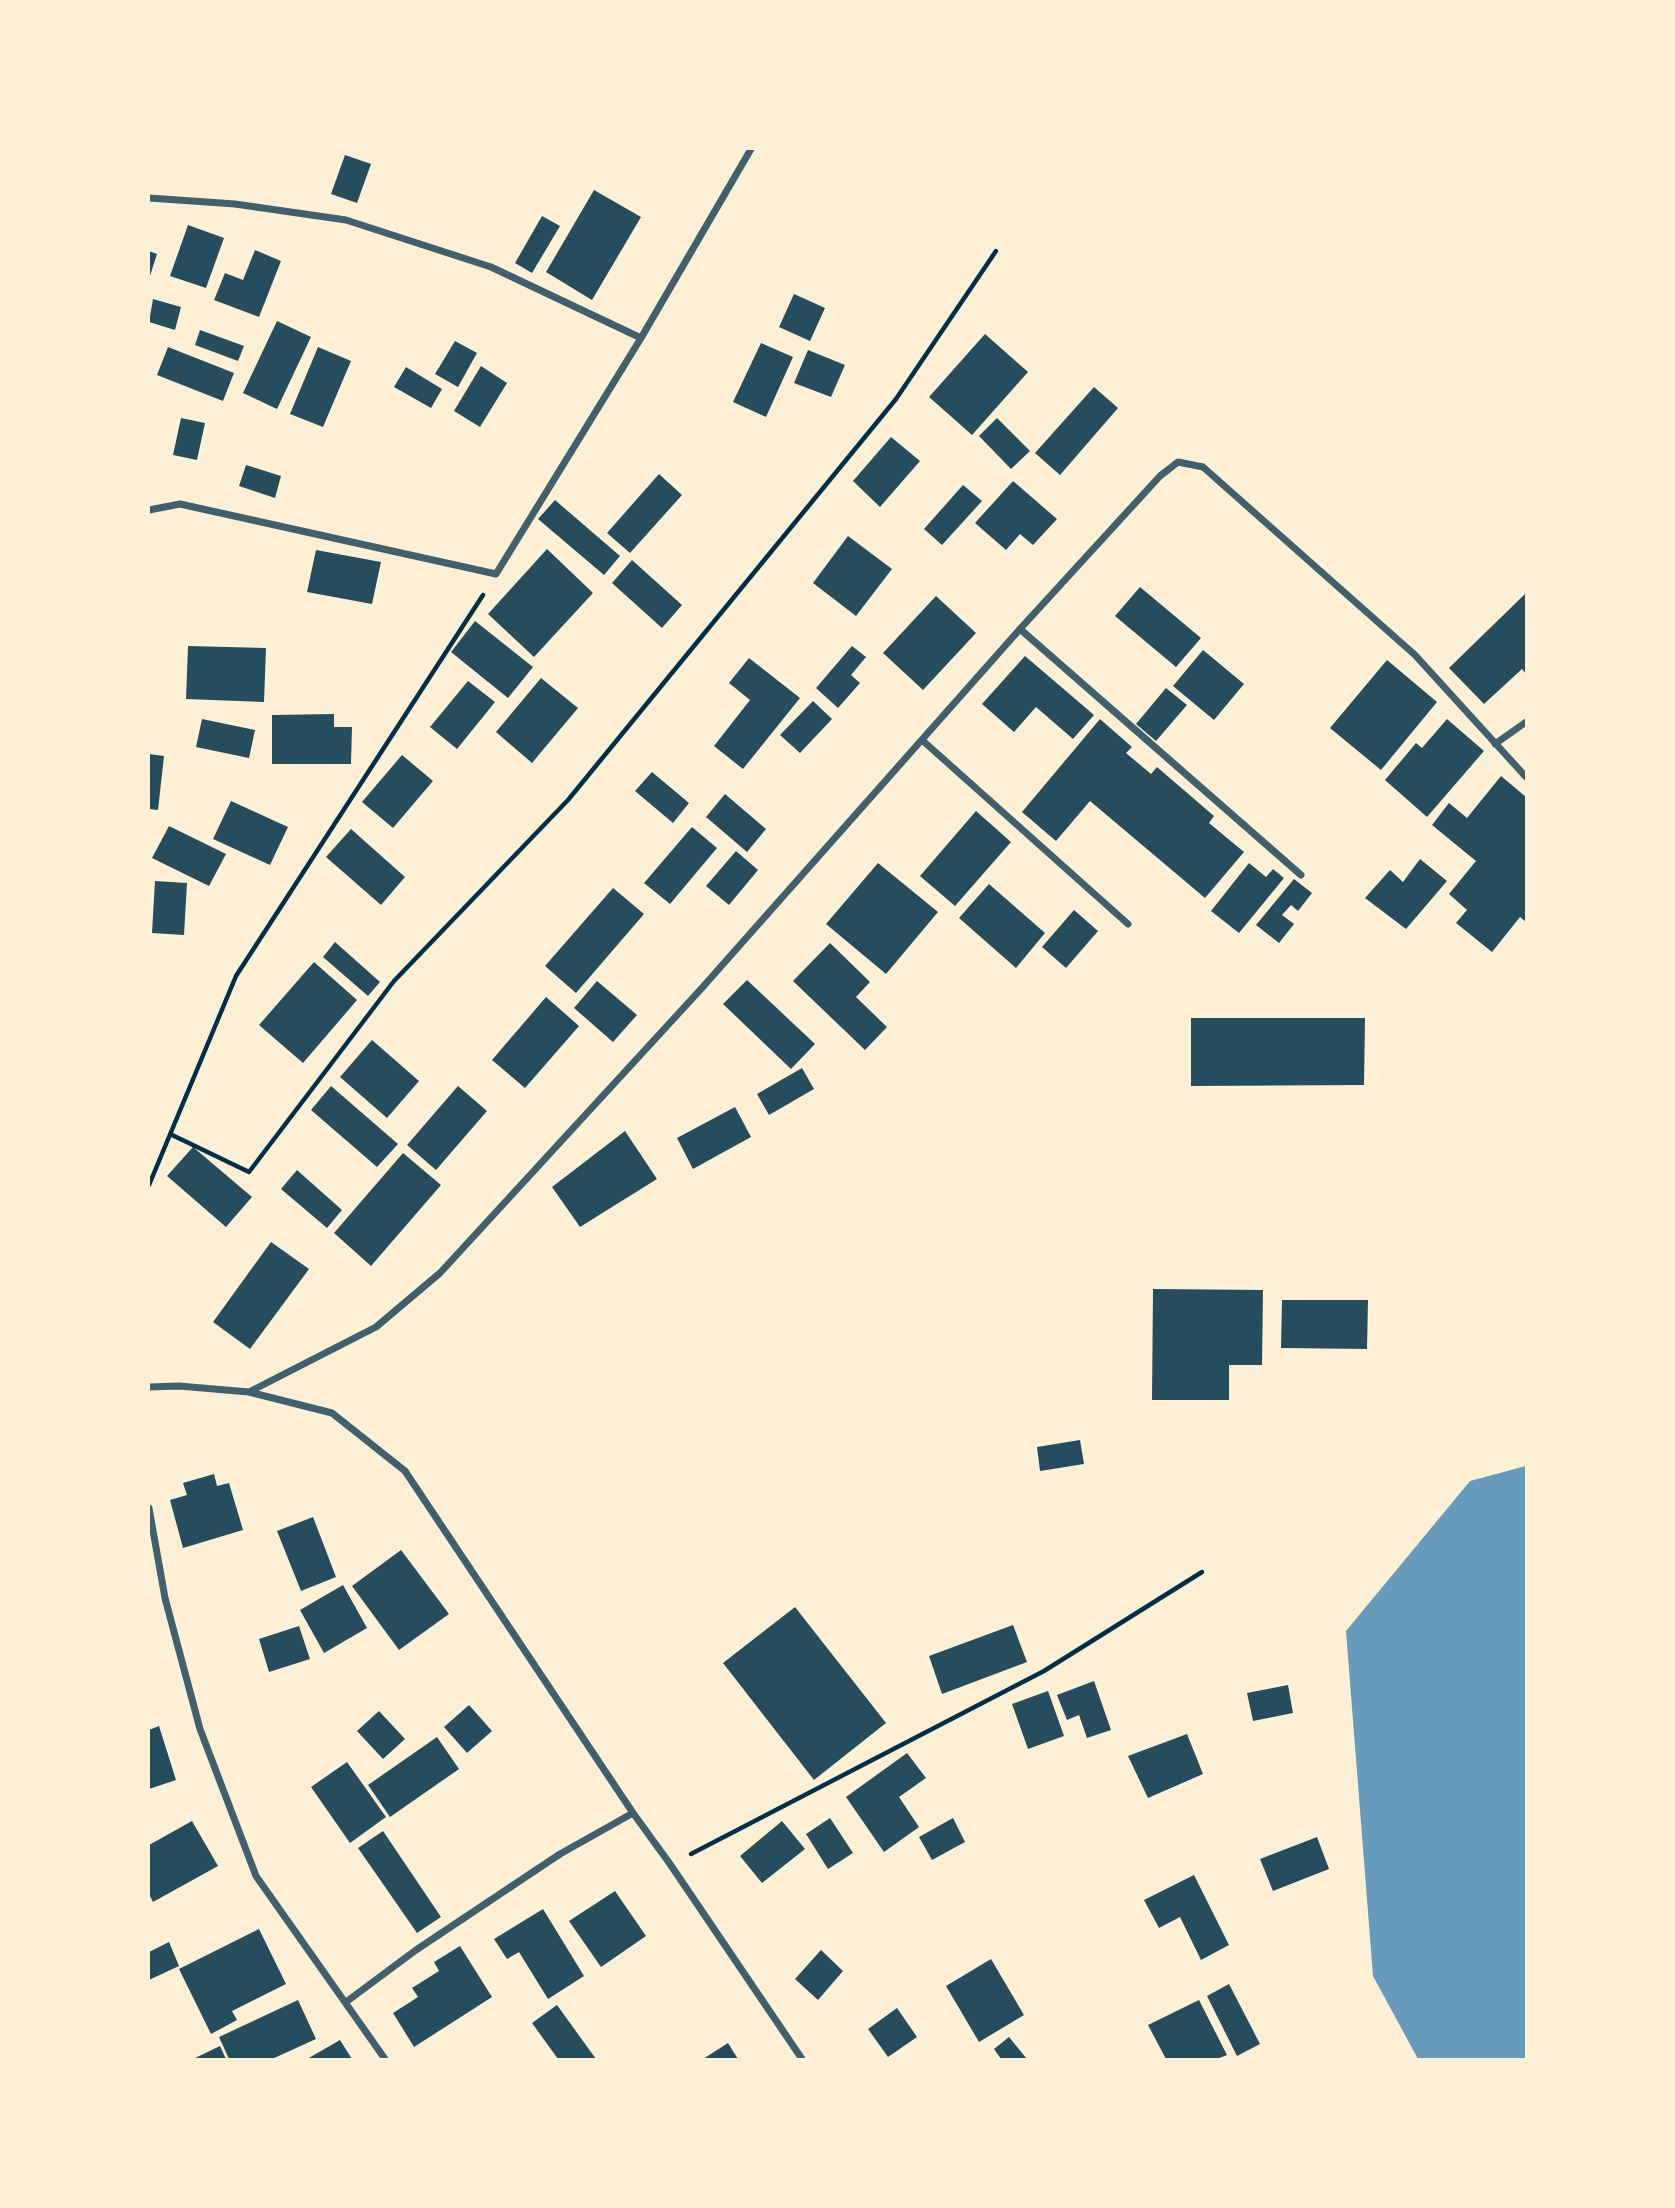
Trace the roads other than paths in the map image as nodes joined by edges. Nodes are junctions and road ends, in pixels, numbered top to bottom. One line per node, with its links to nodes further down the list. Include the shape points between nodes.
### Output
1 (751, 149): 3 (street)
2 (149, 198): 3 (street, via 235,204 346,220 491,267)
3 (641, 338): 4 (street, via 496,574 180,504)
4 (149, 510)
5 (1020, 629): 7 (street); 8 (street, via 1160,476 1178,462 1203,467 1415,655); 10 (street)
6 (1526, 722): 8 (street)
7 (922, 740): 11 (street); 13 (street, via 440,1273 376,1327)
8 (1495, 744): 9 (street)
9 (1526, 777)
10 (1301, 875)
11 (1128, 924)
12 (149, 1387): 13 (street)
13 (249, 1392): 15 (street, via 332,1413 405,1471)
14 (149, 1508): 16 (street, via 165,1598 201,1730 257,1876)
15 (633, 1813): 16 (street, via 549,1861); 18 (street)
16 (346, 2002): 17 (street)
17 (385, 2059)
18 (802, 2059)

